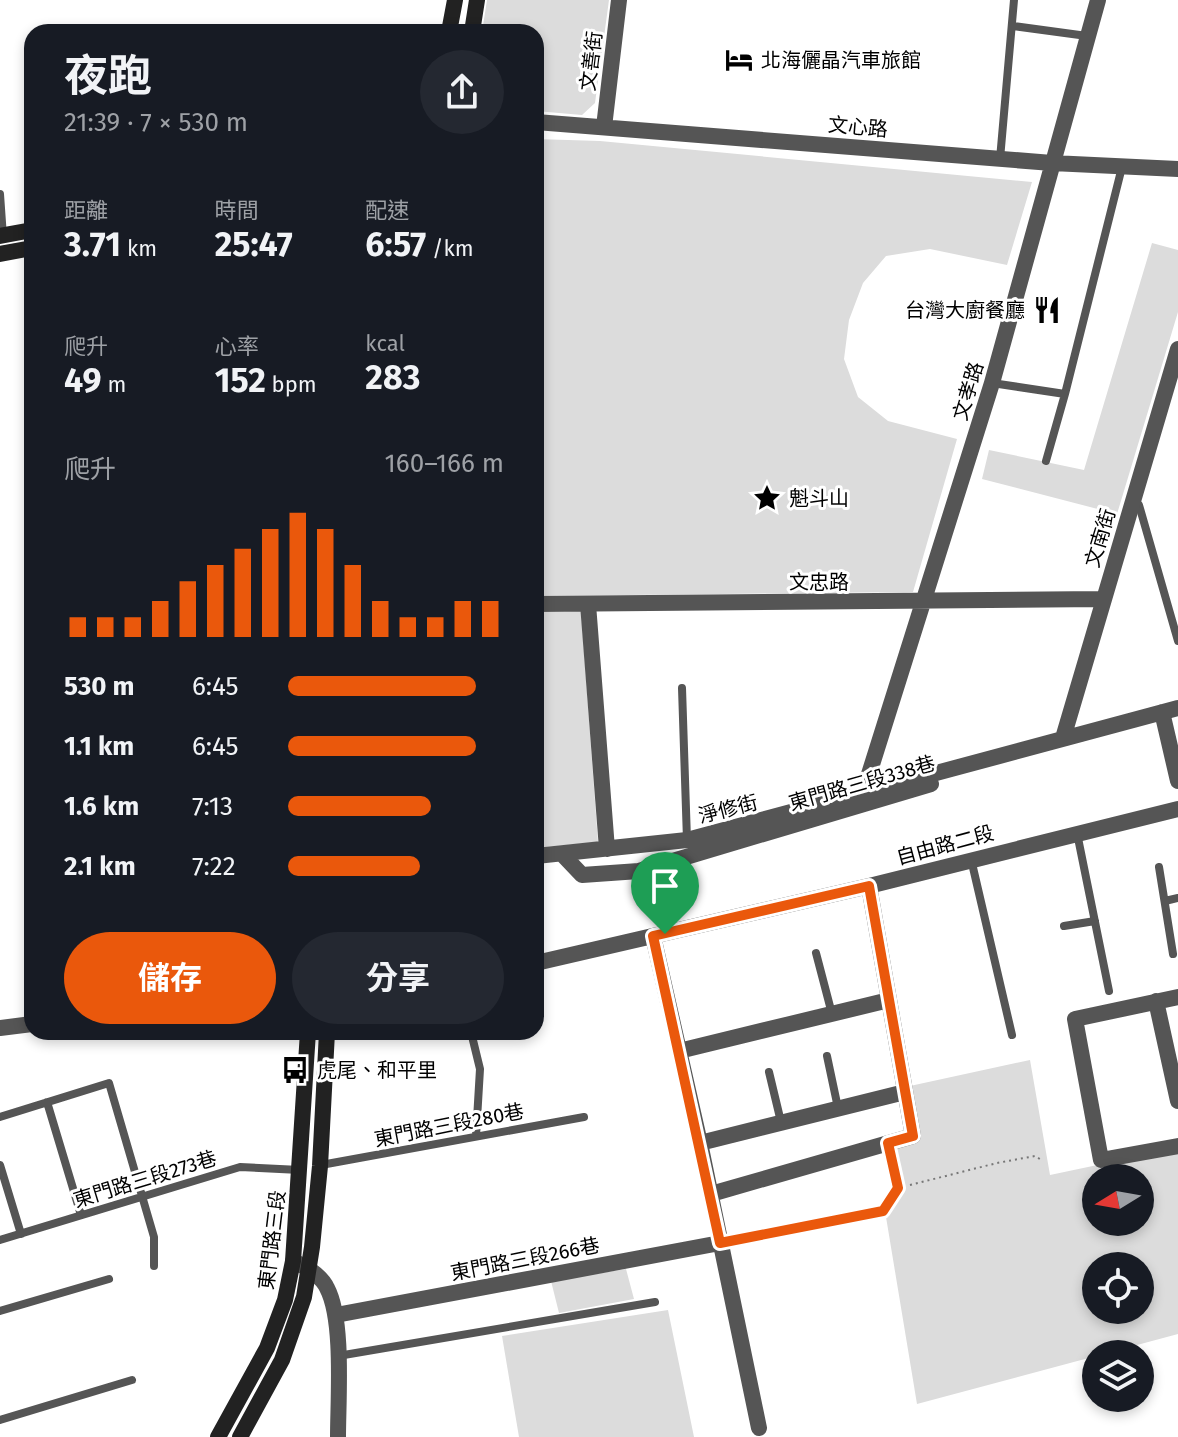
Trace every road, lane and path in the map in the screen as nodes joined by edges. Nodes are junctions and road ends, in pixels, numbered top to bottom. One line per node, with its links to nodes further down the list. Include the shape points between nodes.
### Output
1 (455, 0): 6 (main road)
2 (477, 0): 7 (main road)
3 (619, 0): 11 (street, 文善街)
4 (1014, 0): 8 (lane)
5 (1098, 0): 9 (street, 文孝路)
6 (450, 24)
7 (473, 24)
8 (1013, 26): 9 (lane); 12 (lane)
9 (1088, 36): 13 (street, 文孝路, via 1071,111)
10 (544, 123): 11 (street, 文心路)
11 (604, 127): 12 (street, 文心路)
12 (1000, 159): 13 (street, 文心路)
13 (1052, 163): 14 (street, 文心路); 23 (street, 文孝路)
14 (1122, 166): 15 (street, 文心路); 24 (lane)
15 (1178, 168)
16 (0, 194): 17 (lane)
17 (1, 205): 19 (lane)
18 (24, 232): 19 (main road)
19 (2, 236): 21 (lane)
20 (24, 250): 21 (main road)
21 (3, 254)
22 (1178, 349): 27 (street, 文南街)
23 (992, 383): 24 (lane); 28 (street, 文孝路)
24 (1065, 394): 25 (lane)
25 (1046, 461)
26 (1139, 505): 31 (lane)
27 (1103, 599): 28 (street, 文忠路); 34 (street, 文南街)
28 (922, 601): 30 (street, 文忠路); 36 (street, 文孝路, via 914,646)
29 (544, 604): 30 (street, 文忠路)
30 (588, 604): 40 (street)
31 (1178, 641)
32 (682, 688): 39 (lane)
33 (1170, 710): 34 (street, 東門路三段338巷); 35 (street)
34 (1063, 738): 36 (street, 淨修街); 41 (street, 東門路三段338巷, via 1052,748 639,871 582,875)
35 (1178, 781)
36 (864, 790): 39 (street, 淨修街)
37 (1178, 809): 38 (street, 自由路二段)
38 (1077, 832): 43 (street, 自由路二段); 48 (lane)
39 (687, 840): 40 (street, 淨修街)
40 (607, 849): 41 (street, 淨修街)
41 (562, 854): 42 (street, 淨修街)
42 (544, 855)
43 (971, 858): 45 (street, 自由路二段); 61 (lane)
44 (1159, 867): 47 (lane)
45 (869, 886): 50 (street, 自由路二段); 56 (street)
46 (1178, 898): 47 (lane)
47 (1165, 901): 52 (lane)
48 (1095, 921): 49 (lane); 54 (lane)
49 (1064, 926)
50 (653, 936): 53 (street, 自由路二段); 65 (street)
51 (816, 953): 58 (lane)
52 (1173, 954)
53 (544, 961)
54 (1109, 991)
55 (1178, 997): 57 (street)
56 (889, 1000): 58 (street); 68 (street)
57 (1156, 1001): 69 (street); 78 (street, via 1075,1019 1101,1160)
58 (832, 1014): 65 (street)
59 (24, 1025): 60 (street)
60 (0, 1028)
61 (1012, 1035)
62 (308, 1040): 82 (main road, 東門路三段)
63 (327, 1040): 81 (main road, 東門路三段)
64 (473, 1040): 75 (lane, via 480,1069)
65 (679, 1051): 76 (street)
66 (827, 1056): 71 (lane)
67 (769, 1072): 74 (lane)
68 (905, 1092): 71 (street); 77 (street, via 913,1136)
69 (1178, 1101)
70 (47, 1102): 72 (lane); 85 (lane, via 109,1083); 86 (lane)
71 (838, 1108): 74 (street)
72 (0, 1117)
73 (584, 1117): 75 (lane, 東門路三段280巷)
74 (781, 1122): 76 (street)
75 (476, 1136): 81 (lane, 東門路三段280巷)
76 (700, 1143): 84 (street)
77 (888, 1143): 83 (lane); 84 (street)
78 (1178, 1146)
79 (1043, 1161): 83 (path, via 1035,1156 997,1163)
80 (0, 1165): 87 (lane)
81 (320, 1166): 92 (main road, 東門路三段)
82 (301, 1170): 85 (lane, 東門路三段273巷, via 240,1167); 90 (main road, 東門路三段)
83 (898, 1188): 89 (lane, via 883,1211)
84 (711, 1194): 89 (street)
85 (141, 1197): 86 (lane, 東門路三段273巷); 91 (lane, via 154,1237)
86 (81, 1215): 87 (lane, 東門路三段273巷)
87 (21, 1234): 88 (lane, 東門路三段273巷)
88 (0, 1240)
89 (720, 1243): 96 (street, 東門路三段266巷); 100 (street)
90 (293, 1261): 92 (street); 101 (main road, 東門路三段, via 267,1348)
91 (154, 1266)
92 (309, 1269): 96 (street, via 327,1286); 102 (main road, 東門路三段, via 282,1360)
93 (109, 1279): 95 (lane)
94 (655, 1302): 97 (lane)
95 (0, 1311)
96 (336, 1315): 97 (street)
97 (337, 1356): 103 (street)
98 (132, 1380): 99 (lane)
99 (0, 1420)
100 (759, 1428)
101 (218, 1437)
102 (240, 1437)
103 (338, 1437)

